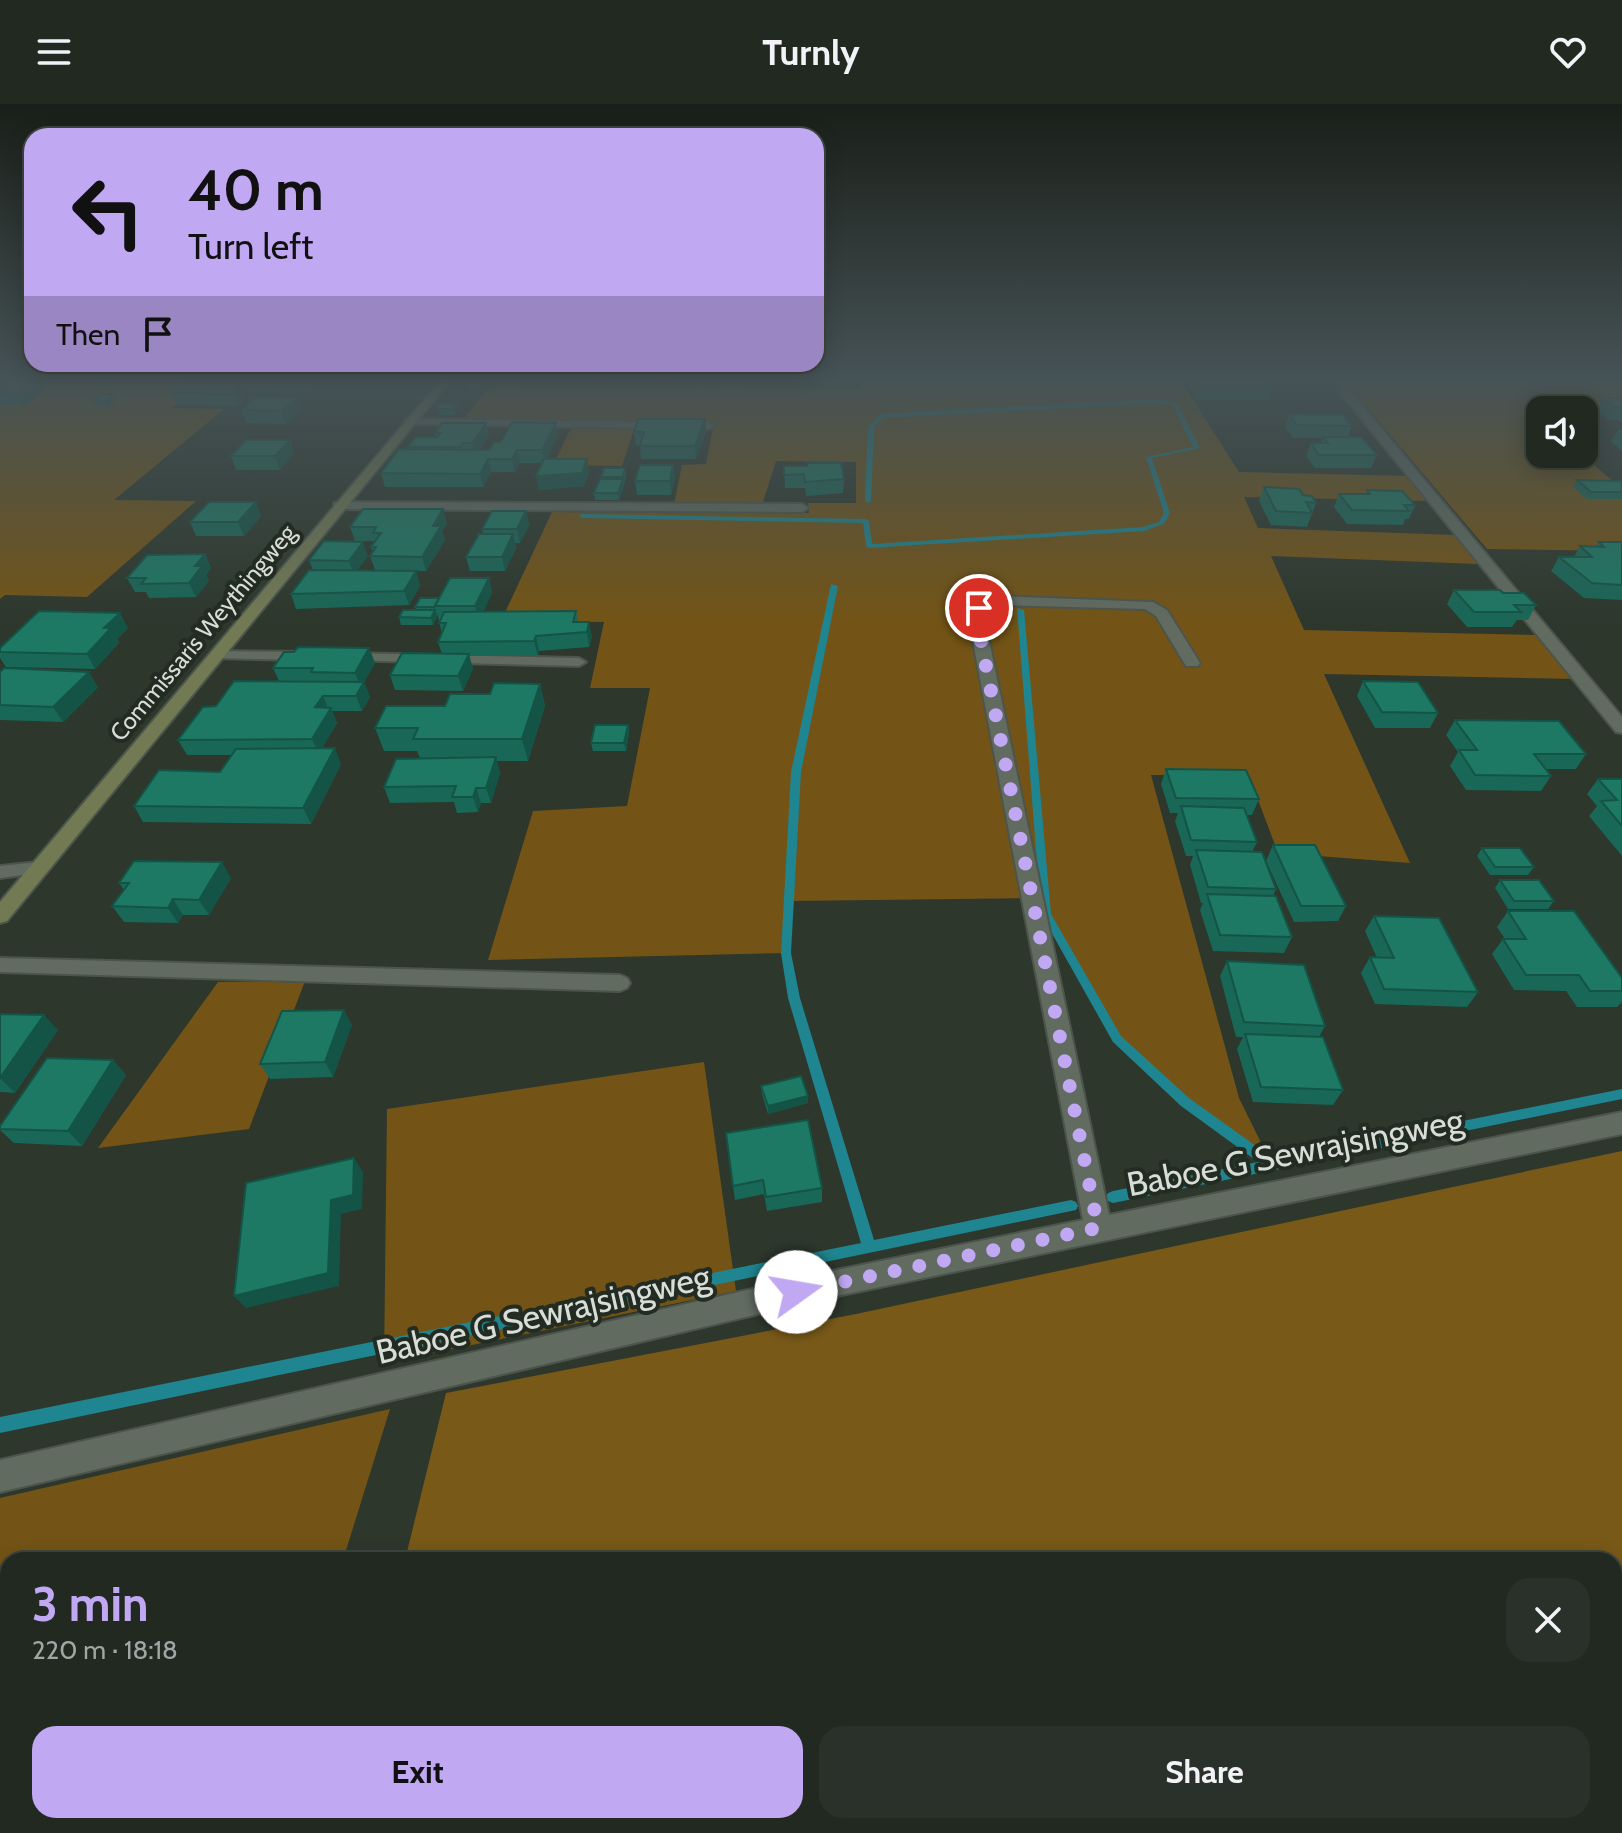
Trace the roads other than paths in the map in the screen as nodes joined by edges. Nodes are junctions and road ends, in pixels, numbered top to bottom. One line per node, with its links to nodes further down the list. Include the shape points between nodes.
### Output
1 (376, 462): 3 (main road, Commissaris Weythingweg)
2 (1403, 462): 8 (street)
3 (339, 506): 4 (street); 5 (main road, Commissaris Weythingweg)
4 (802, 508)
5 (217, 655): 6 (lane); 9 (main road, Commissaris Weythingweg)
6 (579, 662)
7 (1192, 663): 15 (street, via 1162,613 1148,605 996,600 979,608 977,621)
8 (1622, 728)
9 (39, 868): 10 (lane); 11 (main road, Commissaris Weythingweg)
10 (0, 872)
11 (0, 916)
12 (0, 965): 13 (lane)
13 (620, 983)
14 (1622, 1123): 15 (street, Baboe G Sewrajsingweg)
15 (1098, 1228): 16 (street, Baboe G Sewrajsingweg, via 827,1285)
16 (0, 1476)

